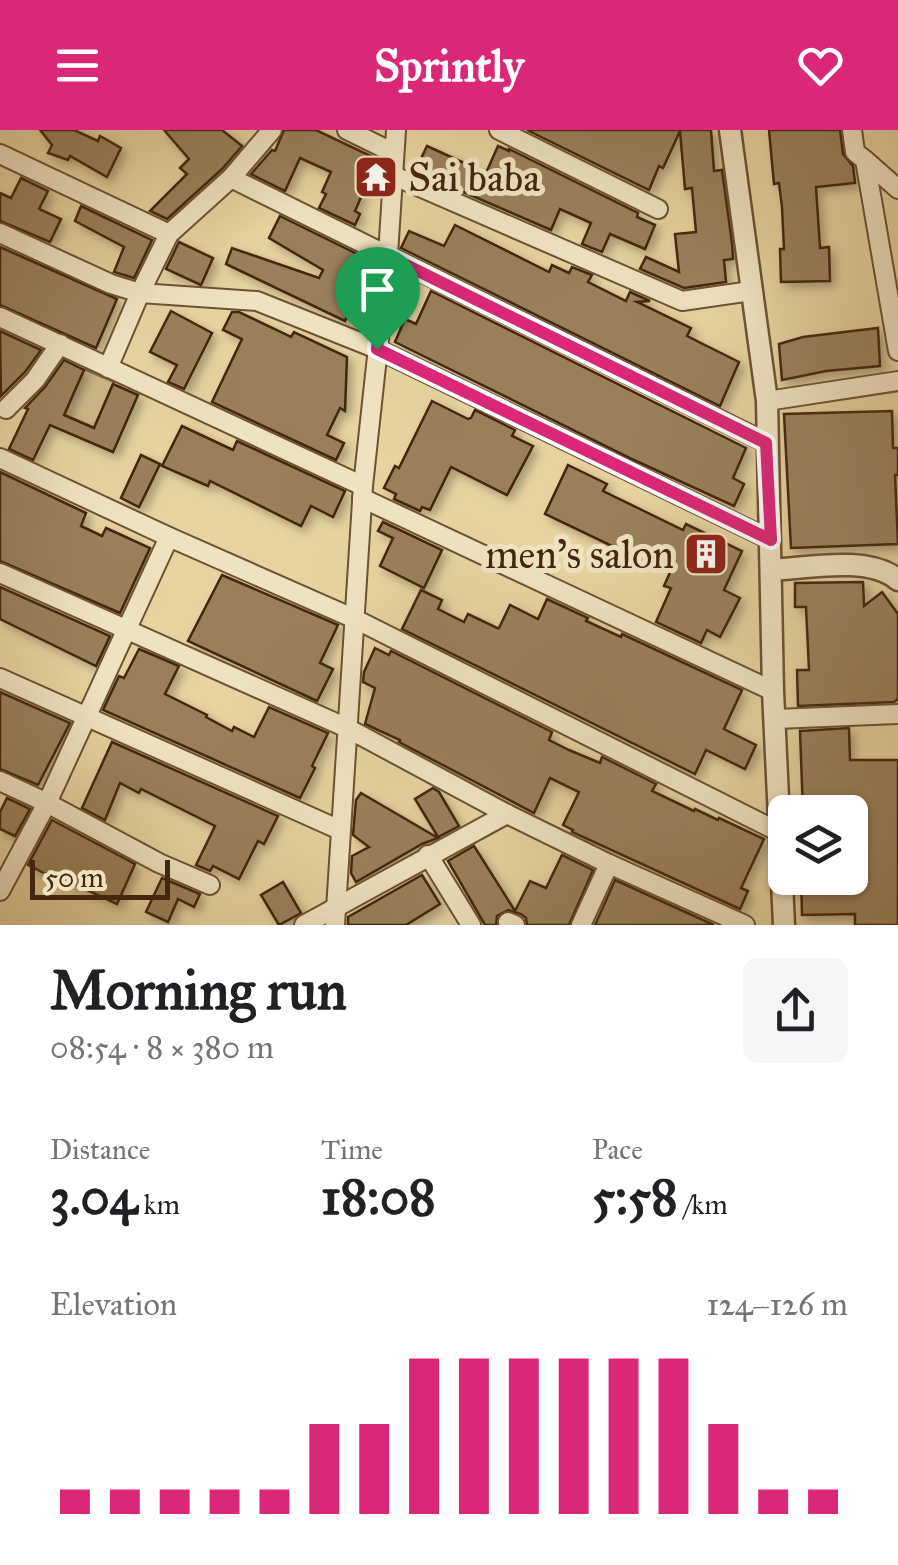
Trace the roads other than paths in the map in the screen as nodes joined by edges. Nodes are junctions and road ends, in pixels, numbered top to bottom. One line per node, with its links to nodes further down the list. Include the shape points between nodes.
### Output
1 (272, 130): 11 (street)
2 (347, 130): 8 (street)
3 (396, 130): 8 (street)
4 (499, 130): 13 (street)
5 (730, 130): 17 (street)
6 (852, 130): 9 (street, via 855,152)
7 (0, 154): 15 (street)
8 (394, 154): 10 (street)
9 (865, 160): 12 (street); 22 (street)
10 (392, 176): 16 (street); 17 (street, via 682,302)
11 (231, 178): 15 (street); 16 (street)
12 (898, 190)
13 (658, 209)
14 (0, 233): 18 (street)
15 (169, 234): 18 (street)
16 (388, 256): 21 (street); 27 (street)
17 (752, 291): 25 (street)
18 (140, 294): 21 (street, via 257,301); 23 (street)
19 (0, 317): 20 (street)
20 (60, 344): 23 (street); 26 (street)
21 (377, 349): 29 (street); 31 (street)
22 (898, 352)
23 (108, 368): 29 (street)
24 (898, 381): 25 (street)
25 (767, 401): 27 (street)
26 (2, 413)
27 (766, 443): 31 (street)
28 (0, 458): 30 (street)
29 (362, 492): 35 (street); 38 (street)
30 (169, 538): 35 (street); 36 (street)
31 (771, 540): 32 (street)
32 (770, 570): 34 (street, via 858,564); 38 (street)
33 (0, 573): 36 (street)
34 (898, 580)
35 (354, 619): 42 (street); 47 (street)
36 (128, 631): 40 (street); 42 (street)
37 (0, 678): 40 (street)
38 (773, 691): 41 (street)
39 (898, 714): 41 (street)
40 (87, 719): 45 (street); 48 (street)
41 (776, 719): 44 (street)
42 (347, 728): 46 (street); 48 (street)
43 (0, 780): 45 (street)
44 (778, 795)
45 (47, 803): 51 (street); 52 (street)
46 (507, 814): 49 (street); 50 (street)
47 (768, 826)
48 (340, 830): 54 (street)
49 (428, 855): 54 (street); 56 (street)
50 (609, 864): 57 (street); 58 (street)
51 (210, 884)
52 (0, 891)
53 (782, 895): 59 (street)
54 (335, 916): 55 (street)
55 (304, 925)
56 (472, 925)
57 (581, 925)
58 (745, 925)
59 (784, 925)

